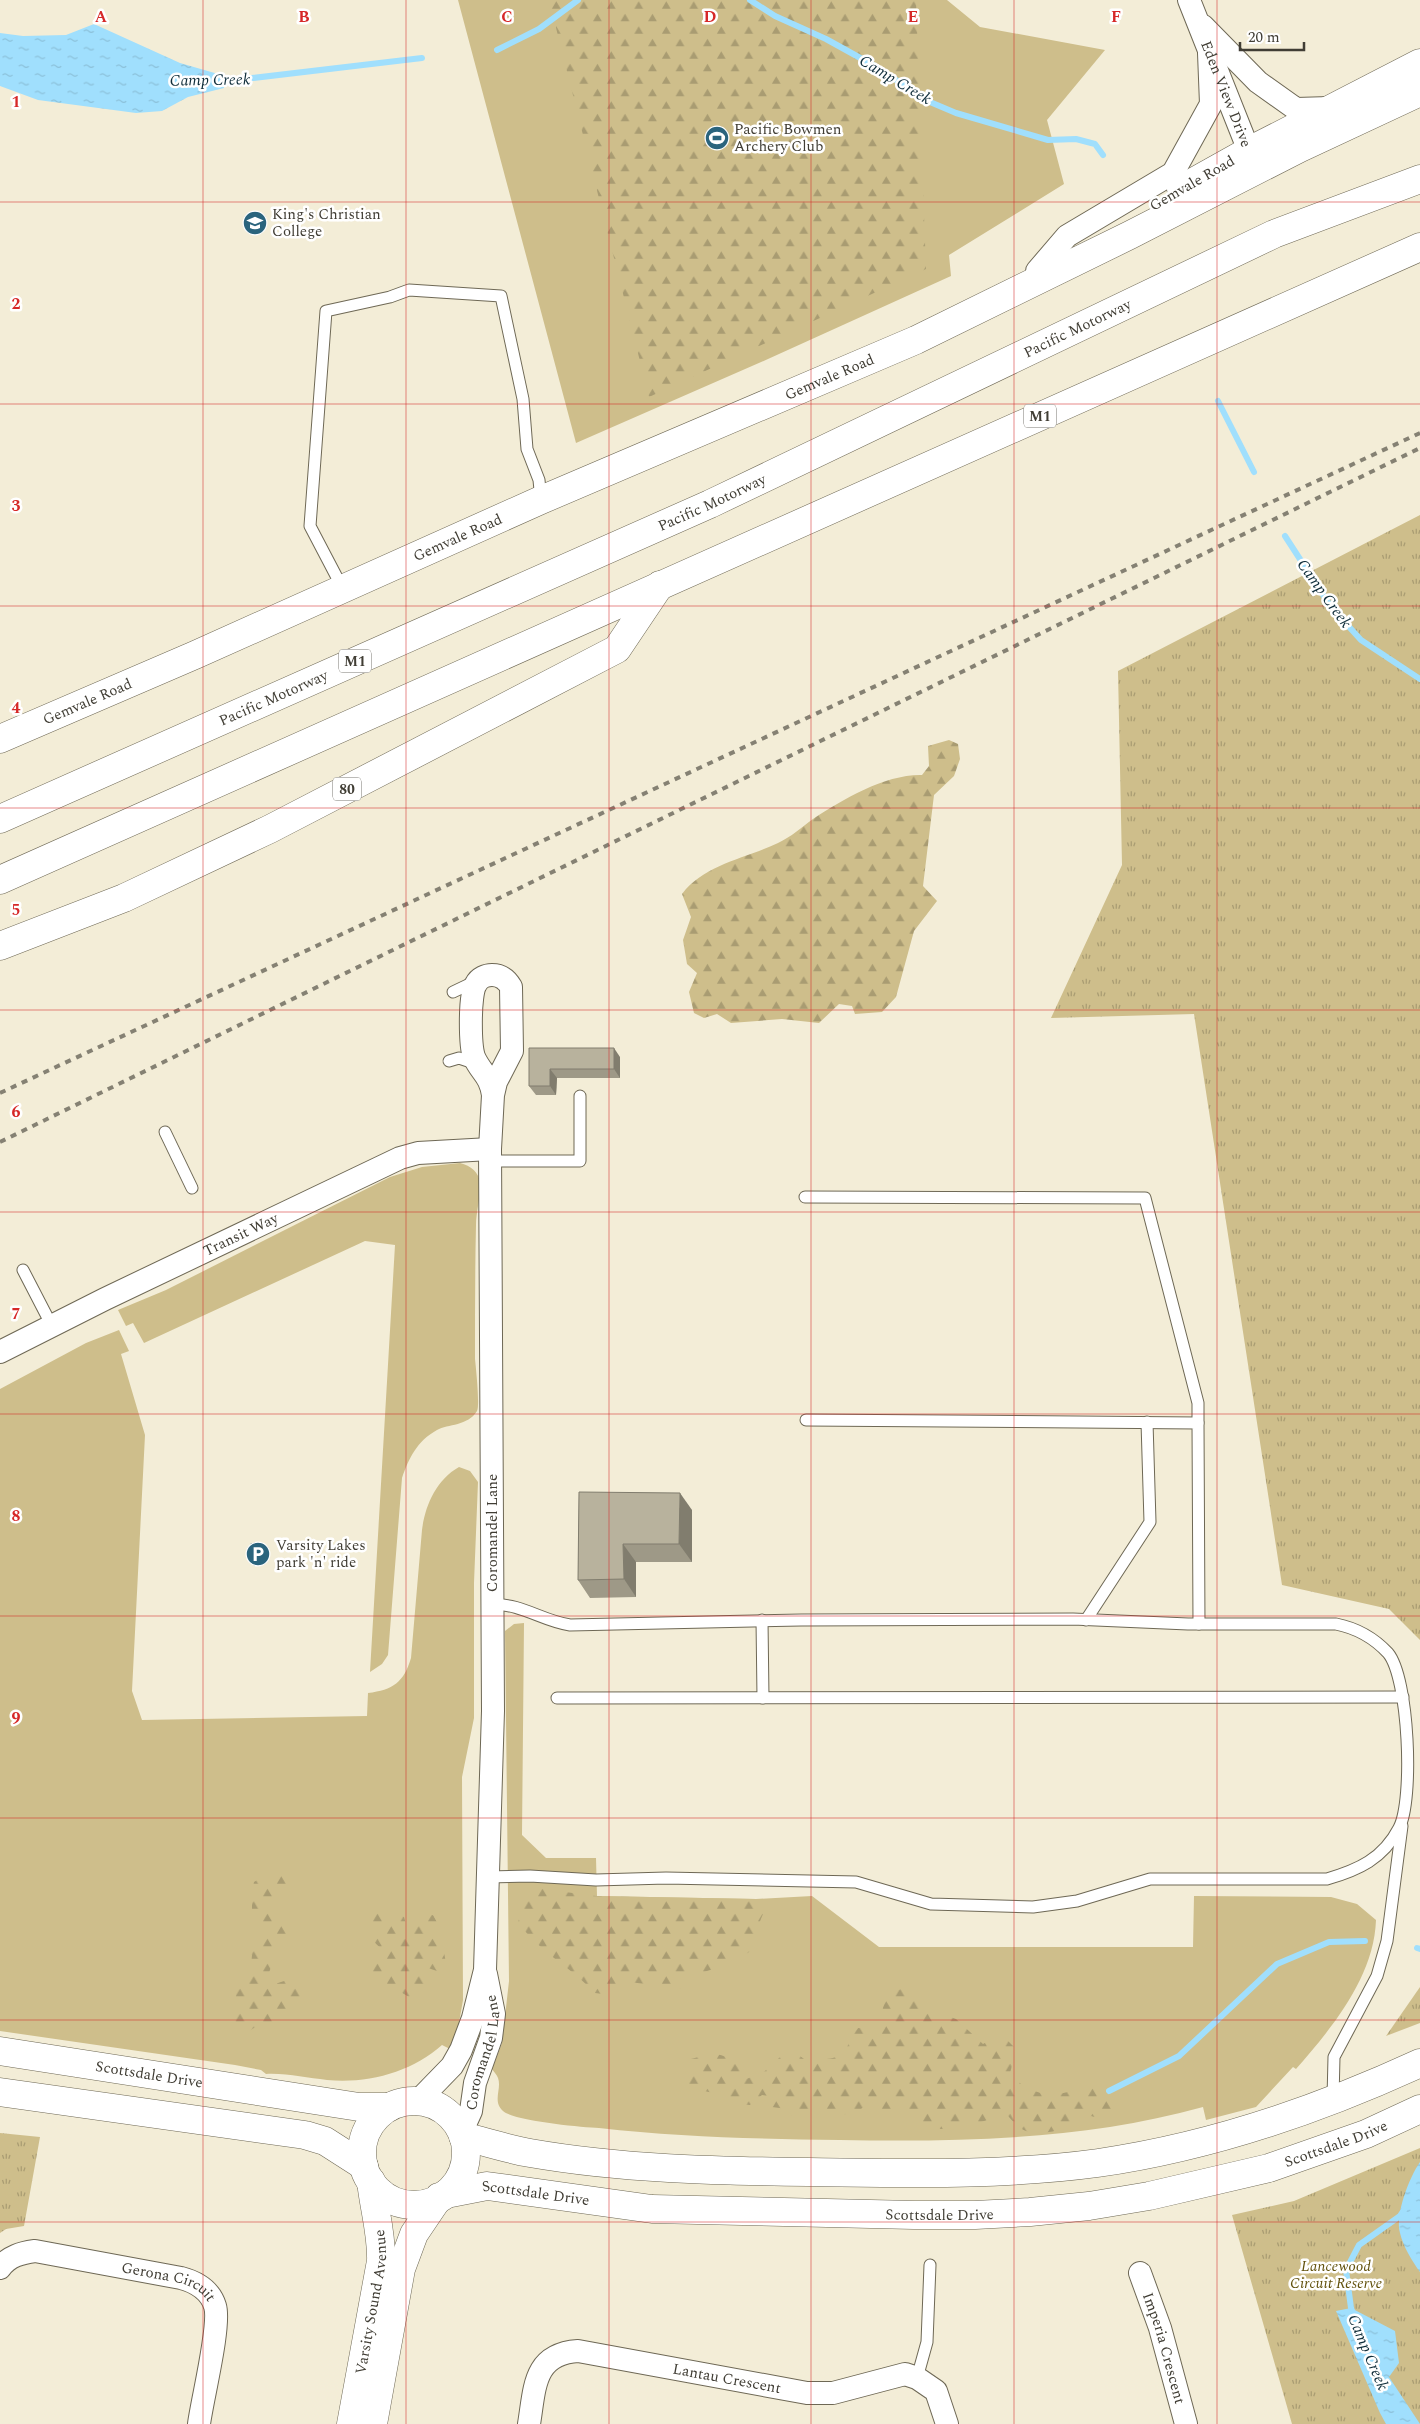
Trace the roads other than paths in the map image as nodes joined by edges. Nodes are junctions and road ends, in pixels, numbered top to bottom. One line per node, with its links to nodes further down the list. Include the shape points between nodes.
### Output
1 (1192, 9): 2 (street, Eden View Drive); 5 (street, Eden View Drive, via 1258,82 1296,109)
2 (1209, 53): 6 (street, Eden View Drive); 9 (street, via 1211,104 1173,173 1067,236)
3 (1420, 63): 5 (main road, Gemvale Road)
4 (1420, 92): 6 (main road, Gemvale Road)
5 (1335, 108): 6 (main road, Gemvale Road)
6 (1254, 159): 9 (main road, Gemvale Road); 10 (main road, Gemvale Road, via 1130,235)
7 (1420, 179): 15 (main road, Pacific Motorway / M1, via 1274,234 710,504)
8 (1420, 247): 12 (main road, M1)
9 (1037, 271): 10 (main road, Gemvale Road)
10 (916, 340): 11 (main road, Gemvale Road)
11 (541, 500): 13 (main road, Gemvale Road); 13 (lane, via 539,480 527,449 523,399 501,296 409,290 326,311 310,526)
12 (660, 585): 16 (main road, M1); 17 (main road, 80, via 617,649 270,829 124,898)
13 (342, 590): 14 (main road, Gemvale Road)
14 (0, 739)
15 (0, 819)
16 (0, 880)
17 (0, 946)
18 (480, 978): 19 (lane); 20 (street, Coromandel Lane, via 499,976 511,987); 22 (street, Coromandel Lane, via 472,995 472,1045 474,1058)
19 (453, 992)
20 (510, 1058): 22 (lane, via 501,1066); 23 (street, Coromandel Lane, via 500,1073)
21 (449, 1061): 22 (lane, via 459,1058)
22 (480, 1066): 23 (street, Coromandel Lane, via 487,1075)
23 (493, 1095): 26 (street, Coromandel Lane)
24 (580, 1096): 26 (lane, via 580,1161)
25 (164, 1132): 27 (lane)
26 (490, 1155): 30 (street, Transit Way, via 418,1153 400,1158); 35 (street, Coromandel Lane)
27 (192, 1188)
28 (805, 1197): 34 (lane, via 1145,1198 1198,1403)
29 (23, 1270): 30 (lane)
30 (52, 1326): 31 (street, Transit Way)
31 (0, 1352)
32 (806, 1420): 33 (lane)
33 (1147, 1422): 34 (lane); 37 (lane, via 1150,1522)
34 (1198, 1423): 38 (lane)
35 (492, 1604): 36 (lane, via 509,1604 556,1623 570,1625); 43 (street, Coromandel Lane)
36 (762, 1620): 37 (lane); 40 (lane)
37 (1086, 1620): 38 (lane)
38 (1199, 1624): 41 (lane, via 1336,1624 1351,1627 1389,1654)
39 (557, 1698): 40 (lane)
40 (763, 1698): 41 (lane)
41 (1403, 1698): 42 (lane, via 1407,1752)
42 (1403, 1819): 43 (lane, via 1391,1842 1369,1864 1327,1879 1150,1879 1059,1905 931,1904 856,1882); 48 (lane, via 1387,1941 1377,1976 1334,2057)
43 (488, 1877): 44 (street, Coromandel Lane)
44 (485, 1970): 49 (street, Coromandel Lane, via 461,2050 452,2066); 52 (street, Coromandel Lane, via 494,2014 491,2038)
45 (0, 2050): 50 (main road, Scottsdale Drive, via 359,2107)
46 (1420, 2063): 48 (main road)
47 (0, 2092): 53 (main road, via 305,2135 325,2141)
48 (1333, 2099): 52 (main road, via 1222,2137 1150,2154 1096,2163 999,2172 874,2173 648,2167 528,2153)
49 (418, 2101): 50 (main road, via 405,2101); 52 (main road, via 439,2106 452,2117)
50 (389, 2107): 53 (main road, via 366,2132 362,2149)
51 (1420, 2109): 54 (main road, Scottsdale Drive, via 1366,2134 1260,2170 1149,2196 1030,2212 914,2215 652,2209 487,2186)
52 (462, 2134): 54 (main road, via 466,2148 465,2165 458,2181)
53 (367, 2174): 54 (main road, via 382,2194 397,2202 414,2205); 60 (main road, Varsity Sound Avenue, via 382,2237 381,2261)
54 (442, 2196): 61 (main road, Varsity Sound Avenue, via 414,2234 401,2269)
55 (930, 2265): 58 (lane, via 927,2342)
56 (0, 2268): 59 (street, Gerona Circuit, via 18,2254 36,2251 196,2282 215,2306 216,2325)
57 (1140, 2273): 64 (street, Imperia Crescent, via 1160,2328)
58 (918, 2378): 62 (street, Lantau Crescent, via 905,2374 833,2393 807,2394 578,2351 564,2352 552,2357 538,2377); 63 (street, via 936,2391)
59 (199, 2424)
60 (350, 2424)
61 (373, 2424)
62 (529, 2424)
63 (947, 2424)
64 (1186, 2424)

